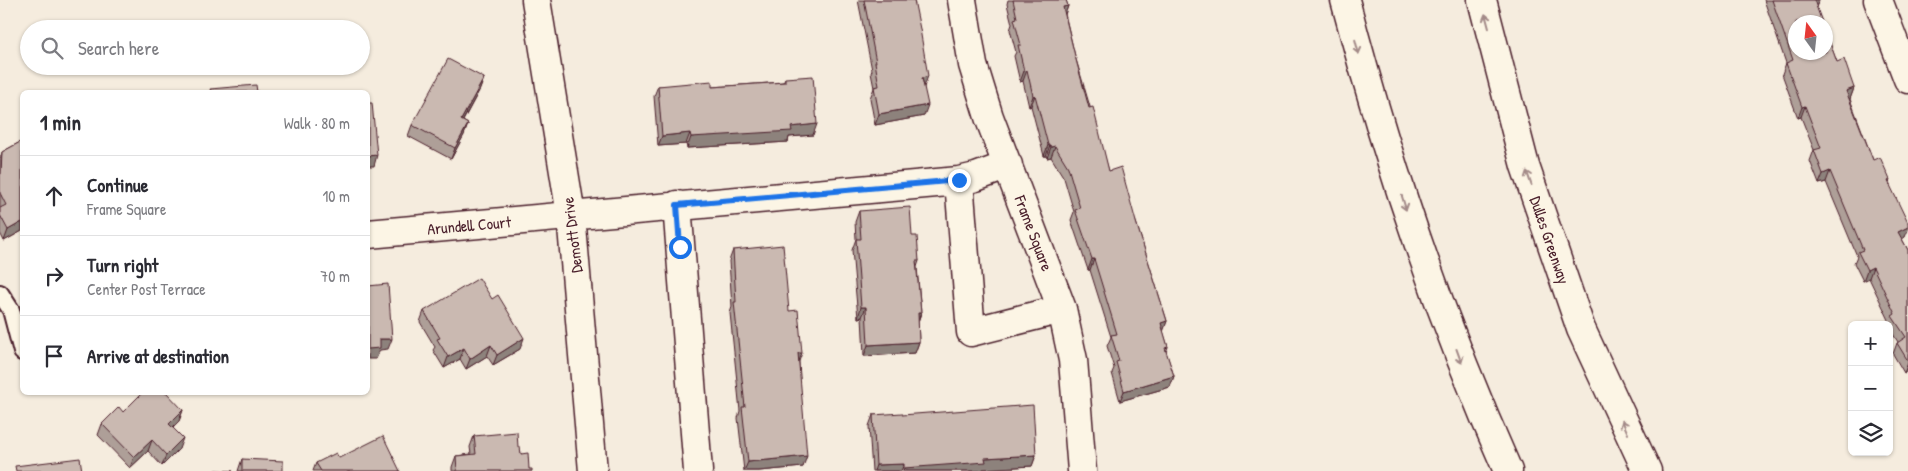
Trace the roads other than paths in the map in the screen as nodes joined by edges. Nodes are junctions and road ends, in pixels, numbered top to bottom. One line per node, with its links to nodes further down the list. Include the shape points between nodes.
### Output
1 (536, 0): 10 (main road, Demott Drive)
2 (962, 0): 7 (main road, Frame Square, via 973,65)
3 (1345, 0): 18 (main road, one-way to 18, via 1407,215 1464,370)
4 (1482, 0): 19 (main road, Dulles Greenway, one-way to 4, via 1581,329 1525,166)
5 (1878, 0): 6 (main road)
6 (1908, 79)
7 (1008, 165): 8 (main road, Arundell Court); 13 (main road, Frame Square)
8 (959, 180): 9 (main road, Arundell Court); 13 (main road, via 971,332)
9 (677, 205): 10 (main road, Arundell Court); 16 (main road)
10 (571, 215): 11 (main road, Arundell Court); 15 (main road, Demott Drive)
11 (370, 234)
12 (0, 293): 14 (lane, via 11,310)
13 (1062, 309): 17 (main road, Frame Square, via 1073,360)
14 (20, 344)
15 (593, 471)
16 (698, 471)
17 (1082, 471)
18 (1508, 471)
19 (1647, 471)

